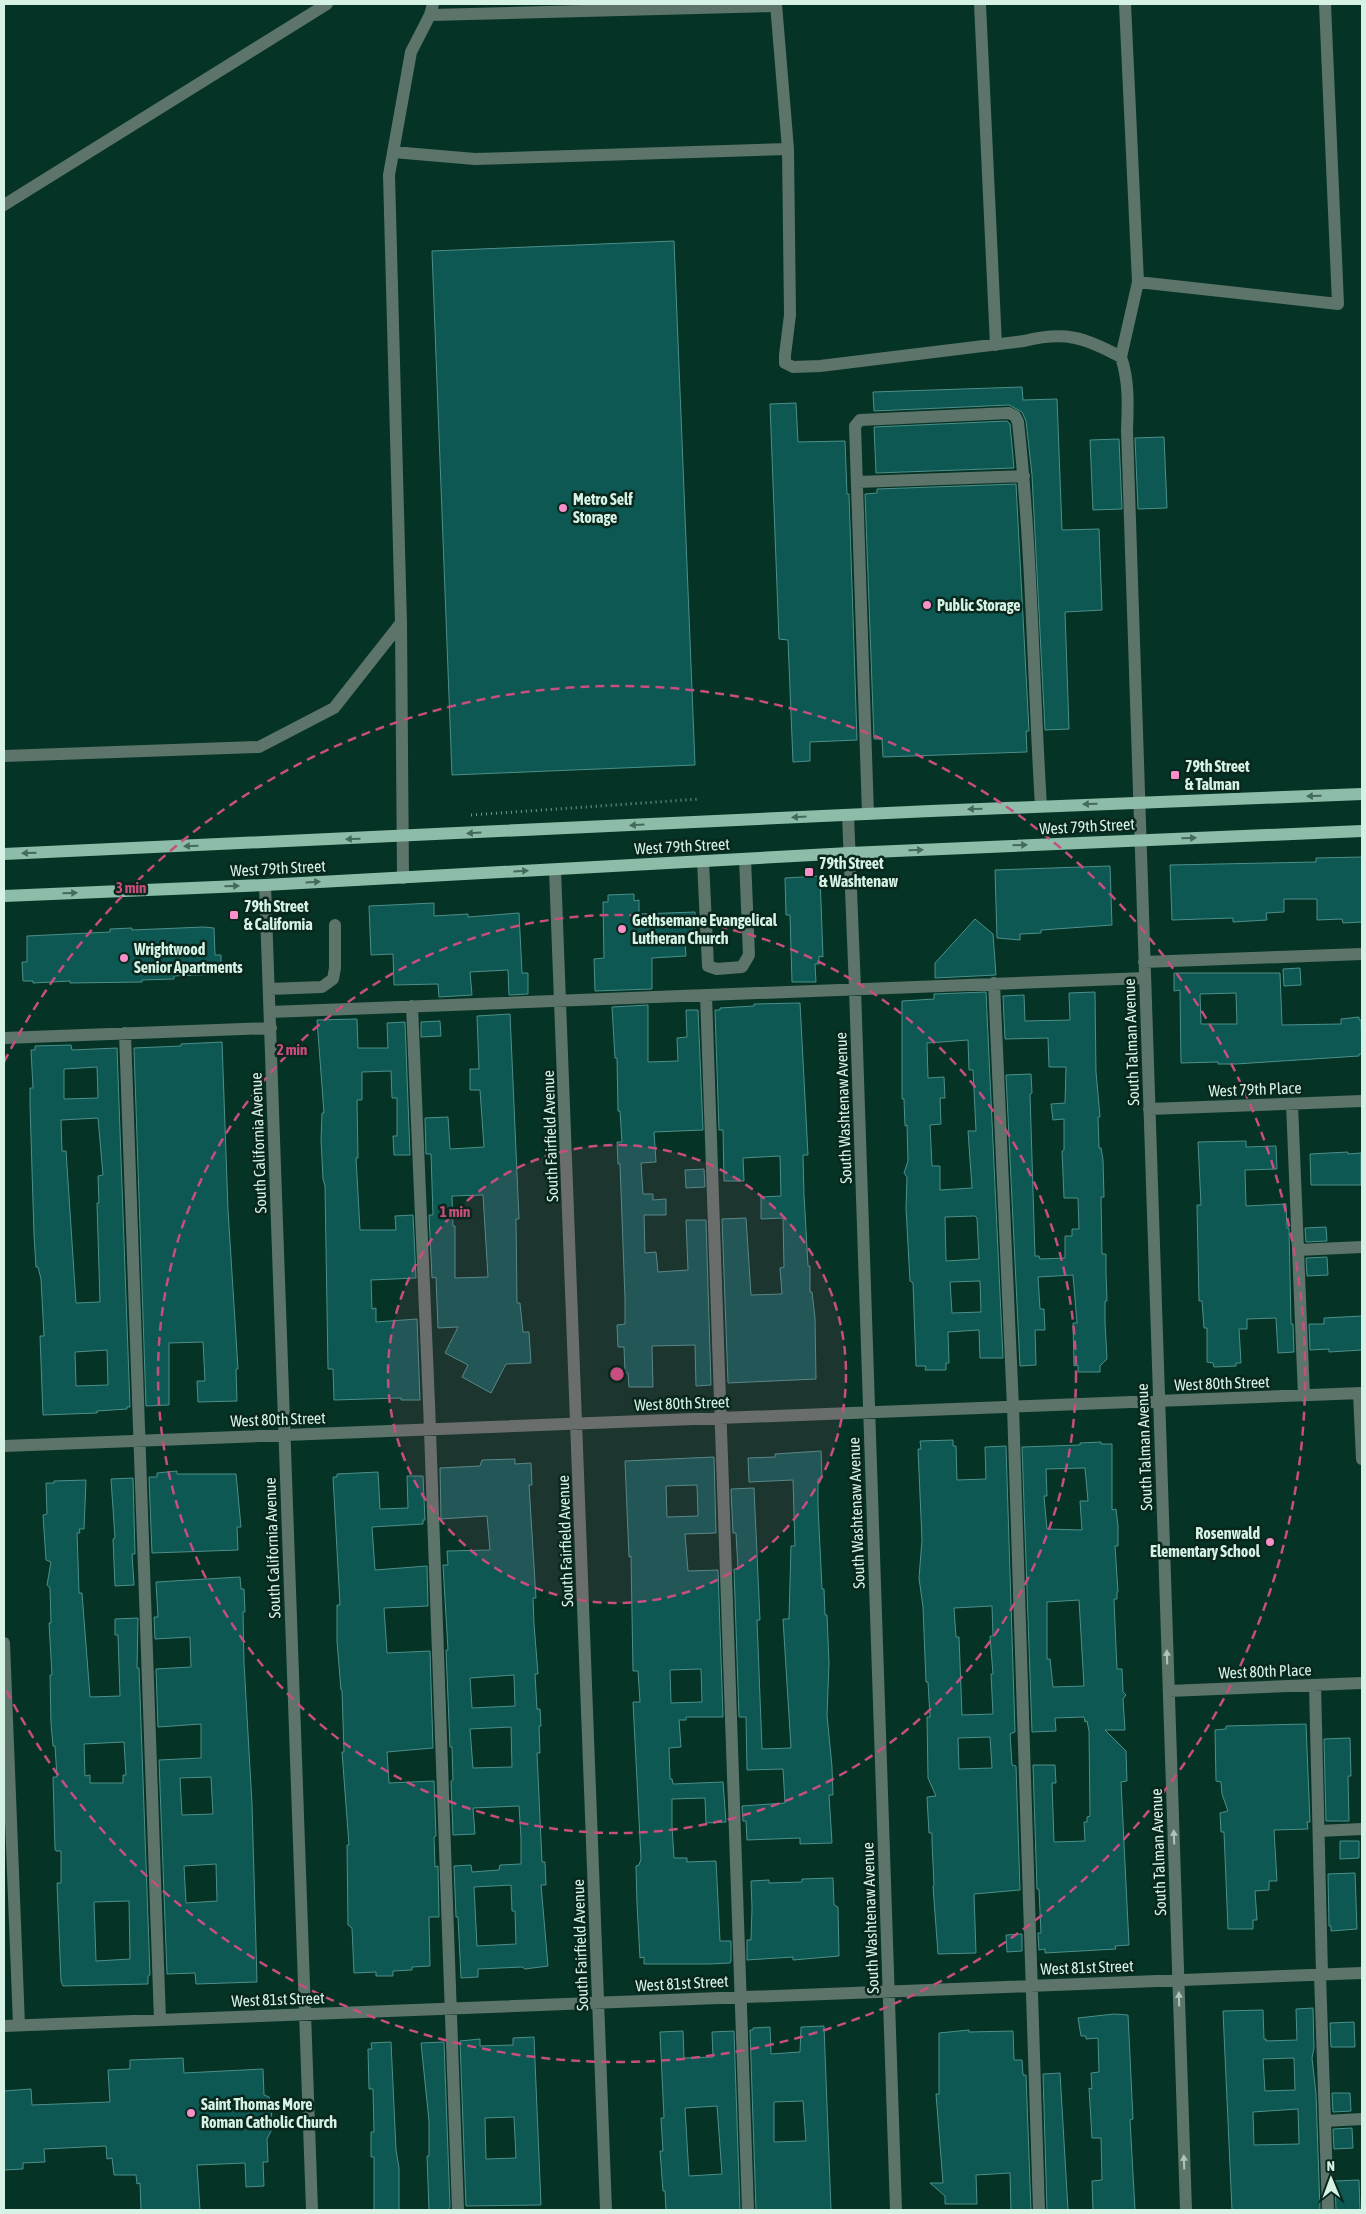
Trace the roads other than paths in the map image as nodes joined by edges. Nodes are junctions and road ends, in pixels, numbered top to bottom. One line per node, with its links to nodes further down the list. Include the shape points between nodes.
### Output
1 (327, 4): 9 (street)
2 (980, 4): 11 (street)
3 (1125, 4): 10 (street)
4 (1325, 4): 10 (street, via 1338,304)
5 (776, 5): 6 (street); 7 (street)
6 (432, 10): 8 (street, via 411,52)
7 (788, 149): 8 (street, via 475,159); 11 (street, via 790,314 786,363 805,367)
8 (393, 152): 15 (street, via 390,175)
9 (4, 204)
10 (1138, 282): 12 (street)
11 (996, 345): 12 (street, via 1047,335 1071,336)
12 (1121, 356): 18 (street, South Talman Avenue, via 1128,402)
13 (1024, 476): 14 (street); 14 (street, via 1018,422 1009,413 860,420 855,426); 19 (street)
14 (857, 482): 20 (street)
15 (401, 623): 16 (street, via 334,708 259,747); 23 (street)
16 (4, 756)
17 (1362, 794): 18 (main road, West 79th Street, one-way to 18)
18 (1139, 802): 19 (main road, West 79th Street, one-way to 19); 24 (street, South Talman Avenue)
19 (1041, 806): 20 (main road, West 79th Street, one-way to 20)
20 (868, 814): 21 (main road, West 79th Street)
21 (848, 815): 23 (main road, West 79th Street, one-way to 23); 25 (street, South Washtenaw Avenue)
22 (1362, 831): 24 (main road, West 79th Street, one-way to 22)
23 (402, 836): 26 (main road, West 79th Street, one-way to 26); 30 (street)
24 (1140, 840): 25 (main road, West 79th Street, one-way to 24); 35 (street, South Talman Avenue)
25 (849, 852): 27 (main road, West 79th Street); 39 (street, South Washtenaw Avenue)
26 (4, 854)
27 (745, 859): 28 (main road, West 79th Street); 28 (street, via 749,955 742,966 717,969 708,966)
28 (703, 862): 29 (main road, West 79th Street)
29 (554, 870): 30 (main road, West 79th Street, one-way to 29); 41 (street, South Fairfield Avenue)
30 (403, 878): 31 (main road, West 79th Street, one-way to 30)
31 (265, 885): 32 (main road, West 79th Street, one-way to 31); 38 (street, South California Avenue)
32 (4, 896)
33 (335, 925): 38 (street, via 333,979 322,987)
34 (1362, 954): 35 (street)
35 (1144, 962): 36 (street, South Talman Avenue)
36 (1145, 978): 37 (street); 49 (street, South Talman Avenue)
37 (994, 984): 39 (street); 55 (street)
38 (269, 989): 43 (street, South California Avenue)
39 (855, 989): 40 (street); 56 (street, South Washtenaw Avenue)
40 (706, 995): 41 (street); 57 (street)
41 (561, 1002): 42 (street); 58 (street, South Fairfield Avenue)
42 (412, 1006): 43 (street); 59 (street)
43 (270, 1012): 44 (street, South California Avenue)
44 (270, 1028): 45 (street); 60 (street, South California Avenue)
45 (125, 1033): 46 (street); 61 (street)
46 (4, 1038)
47 (1362, 1102): 48 (street, West 79th Place)
48 (1292, 1104): 49 (street, West 79th Place); 51 (street)
49 (1149, 1110): 54 (street, South Talman Avenue)
50 (1362, 1248): 51 (street)
51 (1298, 1250): 53 (street)
52 (1361, 1393): 53 (street, West 80th Street); 63 (street)
53 (1304, 1396): 54 (street, West 80th Street)
54 (1159, 1401): 55 (street, West 80th Street); 67 (street, South Talman Avenue, one-way to 54)
55 (1013, 1407): 56 (street, West 80th Street); 73 (street)
56 (869, 1412): 57 (street, West 80th Street); 74 (street, South Washtenaw Avenue)
57 (722, 1418): 58 (street, West 80th Street); 75 (street)
58 (577, 1424): 59 (street, West 80th Street); 76 (street, South Fairfield Avenue)
59 (430, 1429): 60 (street, West 80th Street); 77 (street)
60 (285, 1435): 61 (street, West 80th Street); 78 (street, South California Avenue)
61 (139, 1441): 62 (street, West 80th Street); 79 (street)
62 (4, 1446)
63 (1362, 1460)
64 (4, 1643): 80 (street)
65 (1362, 1683): 66 (street, West 80th Place)
66 (1315, 1686): 67 (street, West 80th Place); 69 (street)
67 (1169, 1690): 72 (street, South Talman Avenue, one-way to 67)
68 (1362, 1829): 69 (street)
69 (1318, 1831): 71 (street)
70 (1362, 1973): 71 (street, West 81st Street)
71 (1321, 1975): 72 (street, West 81st Street); 83 (street)
72 (1178, 1980): 73 (street, West 81st Street); 90 (street, South Talman Avenue, one-way to 72)
73 (1031, 1985): 74 (street, West 81st Street); 89 (street)
74 (888, 1990): 75 (street, West 81st Street); 88 (street, South Washtenaw Avenue)
75 (741, 1996): 76 (street, West 81st Street); 87 (street)
76 (598, 2004): 77 (street, West 81st Street); 86 (street, South Fairfield Avenue)
77 (451, 2009): 78 (street, West 81st Street); 85 (street)
78 (305, 2015): 79 (street, West 81st Street); 84 (street, South California Avenue)
79 (160, 2020): 80 (street, West 81st Street)
80 (19, 2025): 81 (street, West 81st Street)
81 (4, 2026)
82 (1362, 2119): 83 (street)
83 (1325, 2121): 91 (street)
84 (312, 2210)
85 (458, 2210)
86 (606, 2210)
87 (748, 2210)
88 (896, 2210)
89 (1039, 2210)
90 (1186, 2210)
91 (1328, 2210)

